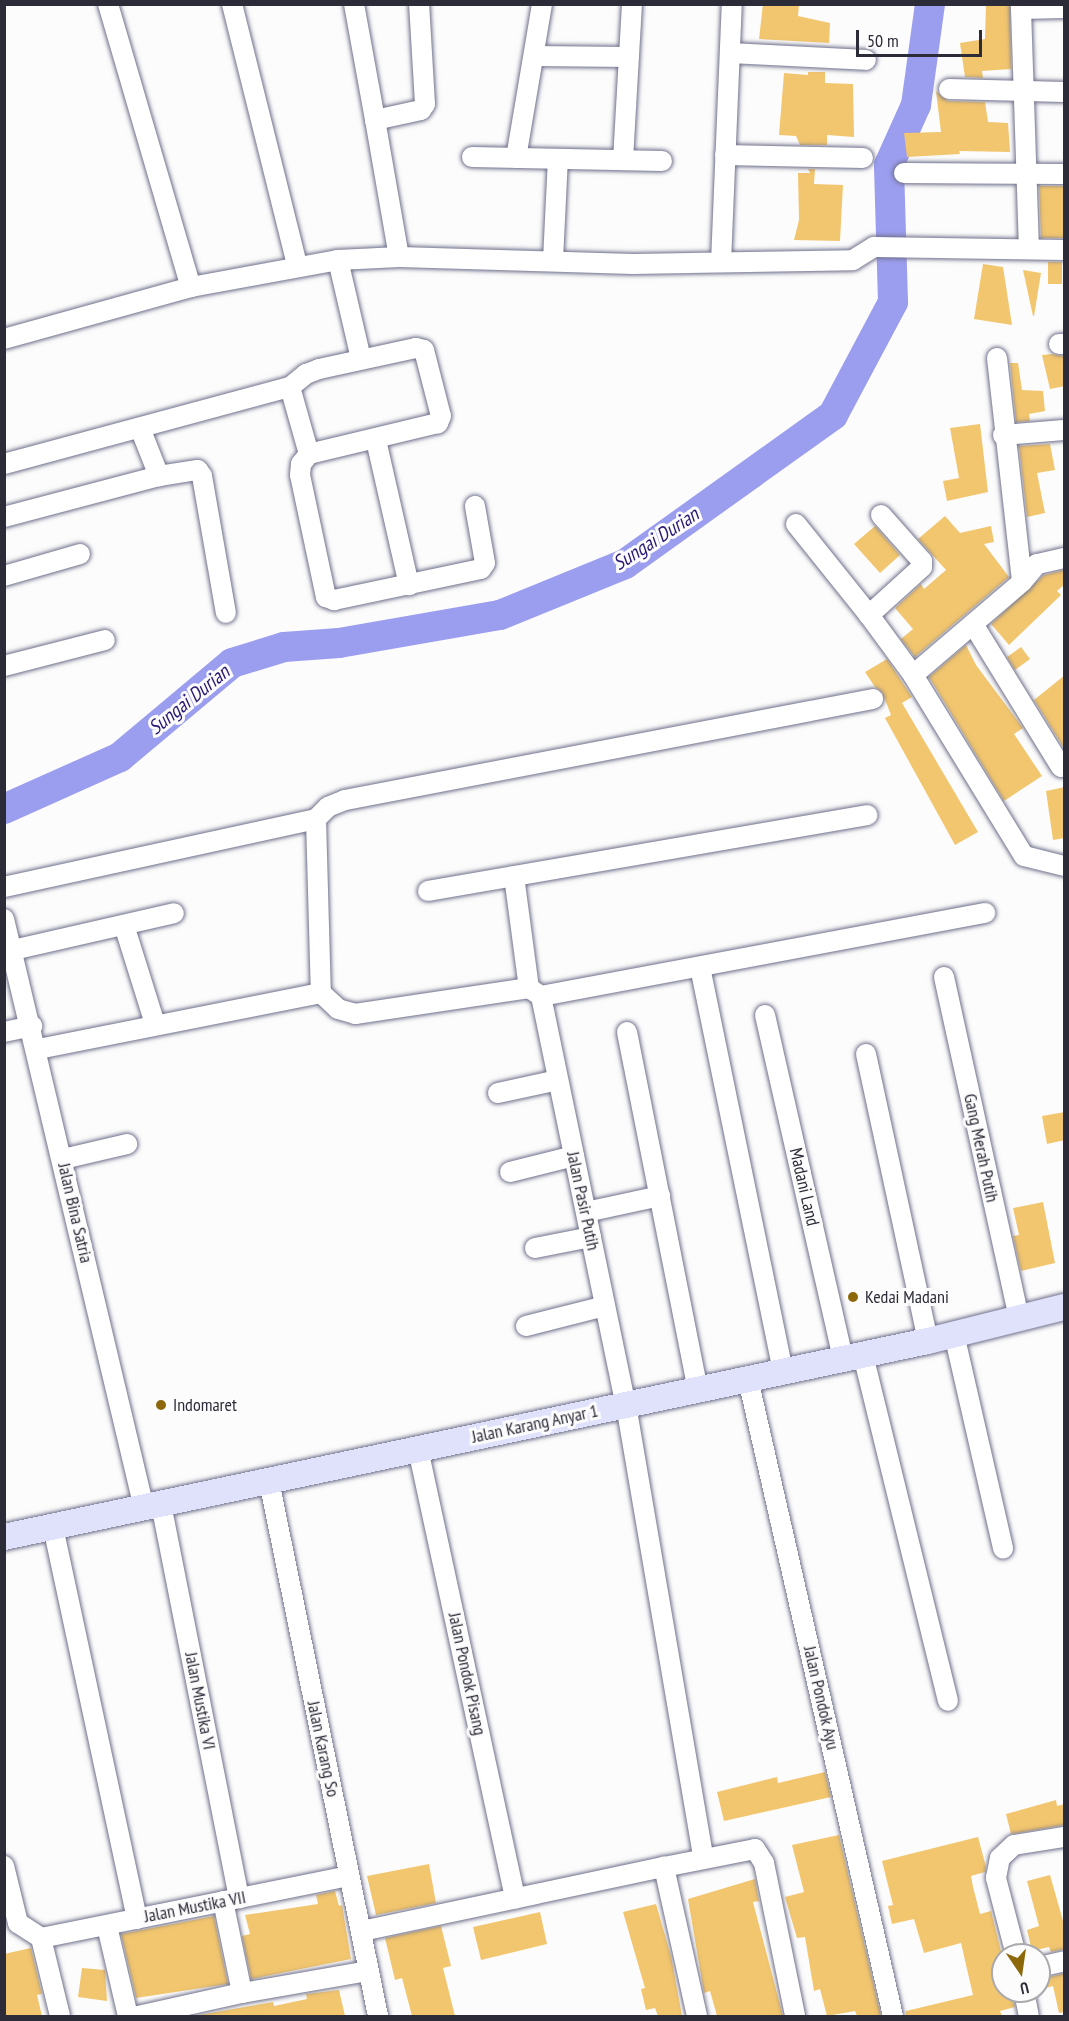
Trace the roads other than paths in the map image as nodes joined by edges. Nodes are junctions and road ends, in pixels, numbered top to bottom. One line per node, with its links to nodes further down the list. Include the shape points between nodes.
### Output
1 (108, 4): 35 (street)
2 (232, 4): 34 (street)
3 (354, 4): 17 (street)
4 (419, 4): 17 (street, via 425,104 421,110)
5 (543, 4): 11 (street)
6 (632, 4): 12 (street)
7 (732, 4): 10 (street)
8 (1021, 7): 9 (street); 15 (street)
9 (1065, 8)
10 (730, 53): 13 (street); 18 (street)
11 (534, 56): 12 (street); 20 (street)
12 (629, 57): 23 (street)
13 (866, 60)
14 (949, 89): 15 (street)
15 (1026, 92): 16 (street); 26 (street)
16 (1065, 92)
17 (375, 120): 30 (street)
18 (725, 155): 21 (street); 33 (street)
19 (472, 157): 20 (street)
20 (516, 158): 22 (street)
21 (863, 158)
22 (558, 159): 23 (street); 32 (street)
23 (623, 160): 24 (street)
24 (662, 161)
25 (904, 173): 26 (street)
26 (1026, 174): 27 (street); 28 (street)
27 (1065, 174)
28 (1029, 249): 29 (street); 33 (street, via 874,247 853,260)
29 (1065, 250)
30 (399, 257): 31 (street); 32 (street)
31 (338, 260): 34 (street); 38 (street)
32 (553, 260): 33 (street, via 633,264)
33 (721, 262)
34 (297, 264): 35 (street)
35 (191, 287): 36 (street)
36 (4, 339)
37 (996, 358): 42 (street)
38 (361, 359): 39 (street, via 306,374); 43 (street, via 416,348 424,350 441,416 438,423)
39 (290, 387): 40 (street); 44 (street)
40 (140, 428): 45 (street); 46 (street)
41 (1065, 430): 42 (street)
42 (1003, 435): 54 (street)
43 (376, 440): 44 (street); 55 (street)
44 (309, 454): 55 (street, via 301,464 300,475 326,597 334,600)
45 (4, 464)
46 (159, 476): 49 (street); 56 (street, via 194,469 200,473)
47 (475, 506): 55 (street, via 484,566)
48 (881, 515): 57 (street, via 917,553 922,567)
49 (4, 517)
50 (796, 524): 57 (street)
51 (80, 554): 53 (street)
52 (1065, 558): 54 (street, via 1037,564)
53 (4, 576)
54 (1022, 582): 58 (street)
55 (409, 585)
56 (226, 613)
57 (869, 615): 61 (street)
58 (973, 624): 61 (street); 63 (street)
59 (105, 640): 60 (street)
60 (4, 666)
61 (913, 675): 66 (street, via 1024,856)
62 (873, 699): 65 (street, via 345,800 327,807)
63 (1061, 767)
64 (867, 815): 67 (street)
65 (316, 819): 68 (street); 77 (street)
66 (1065, 866)
67 (514, 876): 69 (street); 76 (street, Jalan Pasir Putih)
68 (4, 887)
69 (428, 891)
70 (985, 913): 74 (street)
71 (174, 914): 72 (street)
72 (124, 925): 73 (street); 79 (street)
73 (8, 934): 80 (street, Jalan Bina Satria)
74 (700, 968): 76 (street); 102 (street)
75 (944, 977): 97 (street, Gang Merah Putih)
76 (535, 992): 77 (street, via 355,1014 338,1009); 85 (street, Jalan Pasir Putih)
77 (321, 993): 79 (street)
78 (765, 1015): 101 (street, Madani Land)
79 (155, 1024): 83 (street)
80 (32, 1026): 81 (street); 83 (street, Jalan Bina Satria)
81 (4, 1032)
82 (627, 1032): 91 (street)
83 (38, 1049): 89 (street, Jalan Bina Satria)
84 (866, 1054): 100 (street)
85 (558, 1080): 86 (street); 88 (street, Jalan Pasir Putih)
86 (498, 1093)
87 (127, 1144): 89 (street)
88 (574, 1156): 90 (street); 92 (street, Jalan Pasir Putih)
89 (63, 1159): 108 (street, Jalan Bina Satria)
90 (510, 1172)
91 (660, 1196): 92 (street); 104 (street)
92 (586, 1212): 93 (street, Jalan Pasir Putih)
93 (591, 1238): 94 (street); 95 (street, Jalan Pasir Putih)
94 (535, 1248)
95 (605, 1306): 98 (street); 105 (street, Jalan Pasir Putih)
96 (1065, 1307): 97 (main road, Jalan Karang Anyar 1)
97 (1019, 1318): 99 (main road, Jalan Karang Anyar 1)
98 (526, 1326)
99 (954, 1334): 100 (main road, Jalan Karang Anyar 1); 111 (street)
100 (928, 1341): 101 (main road, Jalan Karang Anyar 1)
101 (853, 1357): 102 (main road, Jalan Karang Anyar 1); 112 (street, Madani Land)
102 (783, 1372): 103 (main road, Jalan Karang Anyar 1)
103 (748, 1379): 104 (main road, Jalan Karang Anyar 1); 133 (street, Jalan Pondok Ayu)
104 (698, 1390): 105 (main road, Jalan Karang Anyar 1)
105 (626, 1405): 106 (main road, Jalan Karang Anyar 1); 114 (street, Jalan Pasir Putih)
106 (418, 1449): 107 (main road, Jalan Karang Anyar 1); 118 (street, Jalan Pondok Pisang)
107 (269, 1481): 108 (main road, Jalan Karang Anyar 1); 117 (street, Jalan Karang So)
108 (153, 1506): 109 (main road, Jalan Karang Anyar 1); 119 (street, Jalan Mustika VI)
109 (53, 1527): 110 (main road, Jalan Karang Anyar 1); 120 (street)
110 (4, 1537)
111 (1003, 1548)
112 (948, 1701)
113 (1065, 1837): 124 (street, via 1014,1845 1000,1858 996,1878)
114 (703, 1856): 116 (street); 132 (street, via 754,1849 759,1854)
115 (4, 1866): 123 (street, via 18,1923)
116 (664, 1867): 118 (street); 131 (street)
117 (349, 1876): 119 (street, Jalan Mustika VII); 122 (street, Jalan Karang So)
118 (515, 1899): 122 (street)
119 (231, 1900): 120 (street, Jalan Mustika VII); 126 (street, Jalan Mustika VI)
120 (137, 1919): 121 (street, Jalan Mustika VII)
121 (107, 1926): 123 (street, Jalan Mustika VII); 128 (street)
122 (362, 1931): 125 (street, Jalan Karang So)
123 (41, 1938): 127 (street)
124 (1013, 1943)
125 (368, 1971): 126 (street); 130 (street, Jalan Karang So)
126 (242, 1993): 129 (street)
127 (60, 2016)
128 (128, 2016)
129 (138, 2016)
130 (378, 2016)
131 (697, 2016)
132 (795, 2016)
133 (893, 2016)

